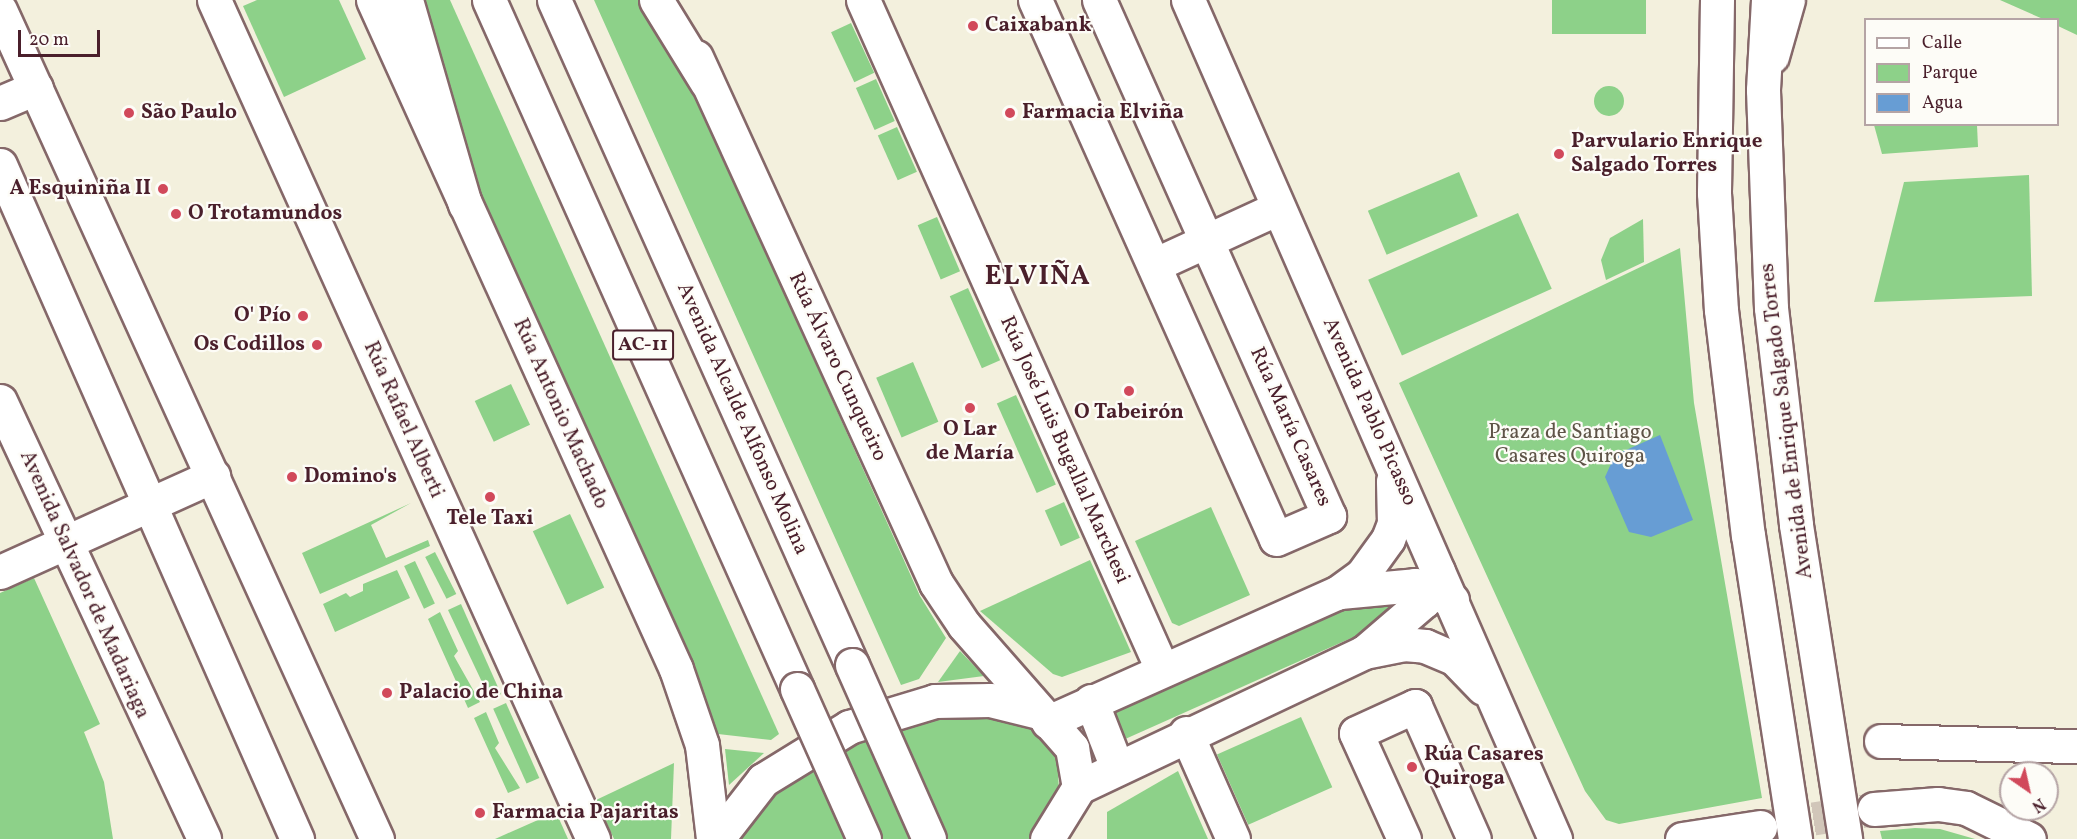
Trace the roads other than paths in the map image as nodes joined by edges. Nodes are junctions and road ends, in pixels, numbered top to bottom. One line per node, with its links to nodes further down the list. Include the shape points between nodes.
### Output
1 (214, 0): 52 (main road, Rúa Rafael Alberti)
2 (373, 0): 21 (main road, Rúa Antonio Machado)
3 (406, 0): 21 (main road)
4 (489, 0): 54 (main road, AC-11, bridge)
5 (554, 0): 55 (main road, Avenida Alcalde Alfonso Molina / AC-11, bridge)
6 (656, 0): 16 (main road)
7 (671, 0): 16 (main road, Rúa Álvaro Cunqueiro)
8 (863, 0): 35 (main road, Rúa José Luis Bugallal Marchesi)
9 (1035, 0): 24 (main road, Rúa María Casares)
10 (1099, 0): 23 (main road, Rúa María Casares)
11 (1188, 0): 22 (main road, Avenida Pablo Picasso)
12 (1718, 0): 62 (main road, via 1714,182 1720,310 1748,535)
13 (1768, 0): 18 (main road, Avenida de Enrique Salgado Torres)
14 (1788, 0): 18 (main road)
15 (0, 10): 17 (main road)
16 (707, 83): 38 (main road, Rúa Álvaro Cunqueiro, via 936,583)
17 (36, 88): 19 (main road); 28 (main road)
18 (1763, 90): 63 (main road, Avenida de Enrique Salgado Torres, via 1771,308 1796,525)
19 (0, 103)
20 (0, 165): 29 (main road)
21 (465, 205): 53 (main road, Rúa Antonio Machado, via 676,669 702,745)
22 (1278, 208): 23 (main road); 26 (main road, Avenida Pablo Picasso)
23 (1207, 241): 24 (main road); 24 (main road, Rúa María Casares, via 1329,516 1276,539)
24 (1154, 265)
25 (0, 401): 27 (main road, Avenida Salvador de Madariaga)
26 (1386, 450): 32 (main road, Avenida Pablo Picasso); 33 (main road, via 1396,493 1394,523 1377,558)
27 (11, 453): 30 (main road, Avenida Salvador de Madariaga)
28 (213, 476): 29 (main road); 51 (main road)
29 (149, 505): 30 (main road); 50 (main road)
30 (65, 543): 31 (main road); 43 (main road, Avenida Salvador de Madariaga)
31 (0, 572)
32 (1440, 586): 33 (main road, via 1395,584); 34 (main road); 37 (main road, Avenida Pablo Picasso)
33 (1337, 593): 35 (main road)
34 (1364, 652): 37 (main road, via 1404,644 1442,653 1471,672); 39 (main road)
35 (1162, 669): 36 (main road)
36 (1091, 701): 38 (main road); 42 (main road)
37 (1499, 710): 47 (main road, Avenida Pablo Picasso)
38 (1043, 717): 44 (main road, Rúa Álvaro Cunqueiro, via 1072,748); 53 (main road, via 990,700 935,701 849,727 764,780)
39 (1186, 733): 42 (main road); 58 (main road)
40 (1881, 741): 41 (main road)
41 (2077, 746)
42 (1116, 765): 44 (main road)
43 (167, 769): 48 (main road, Avenida Salvador de Madariaga); 49 (main road, Avenida Salvador de Madariaga)
44 (1074, 795): 56 (main road); 57 (main road)
45 (1874, 809): 64 (main road, via 1938,804 1966,808)
46 (1760, 826): 61 (main road)
47 (1555, 834)
48 (194, 839)
49 (204, 839)
50 (297, 839)
51 (377, 839)
52 (593, 839)
53 (715, 839)
54 (864, 839)
55 (930, 839)
56 (1047, 839)
57 (1076, 839)
58 (1233, 839)
59 (1404, 839): 60 (main road, via 1356,733 1415,706)
60 (1474, 839)
61 (1682, 839)
62 (1796, 839)
63 (1845, 839)
64 (2029, 839)

